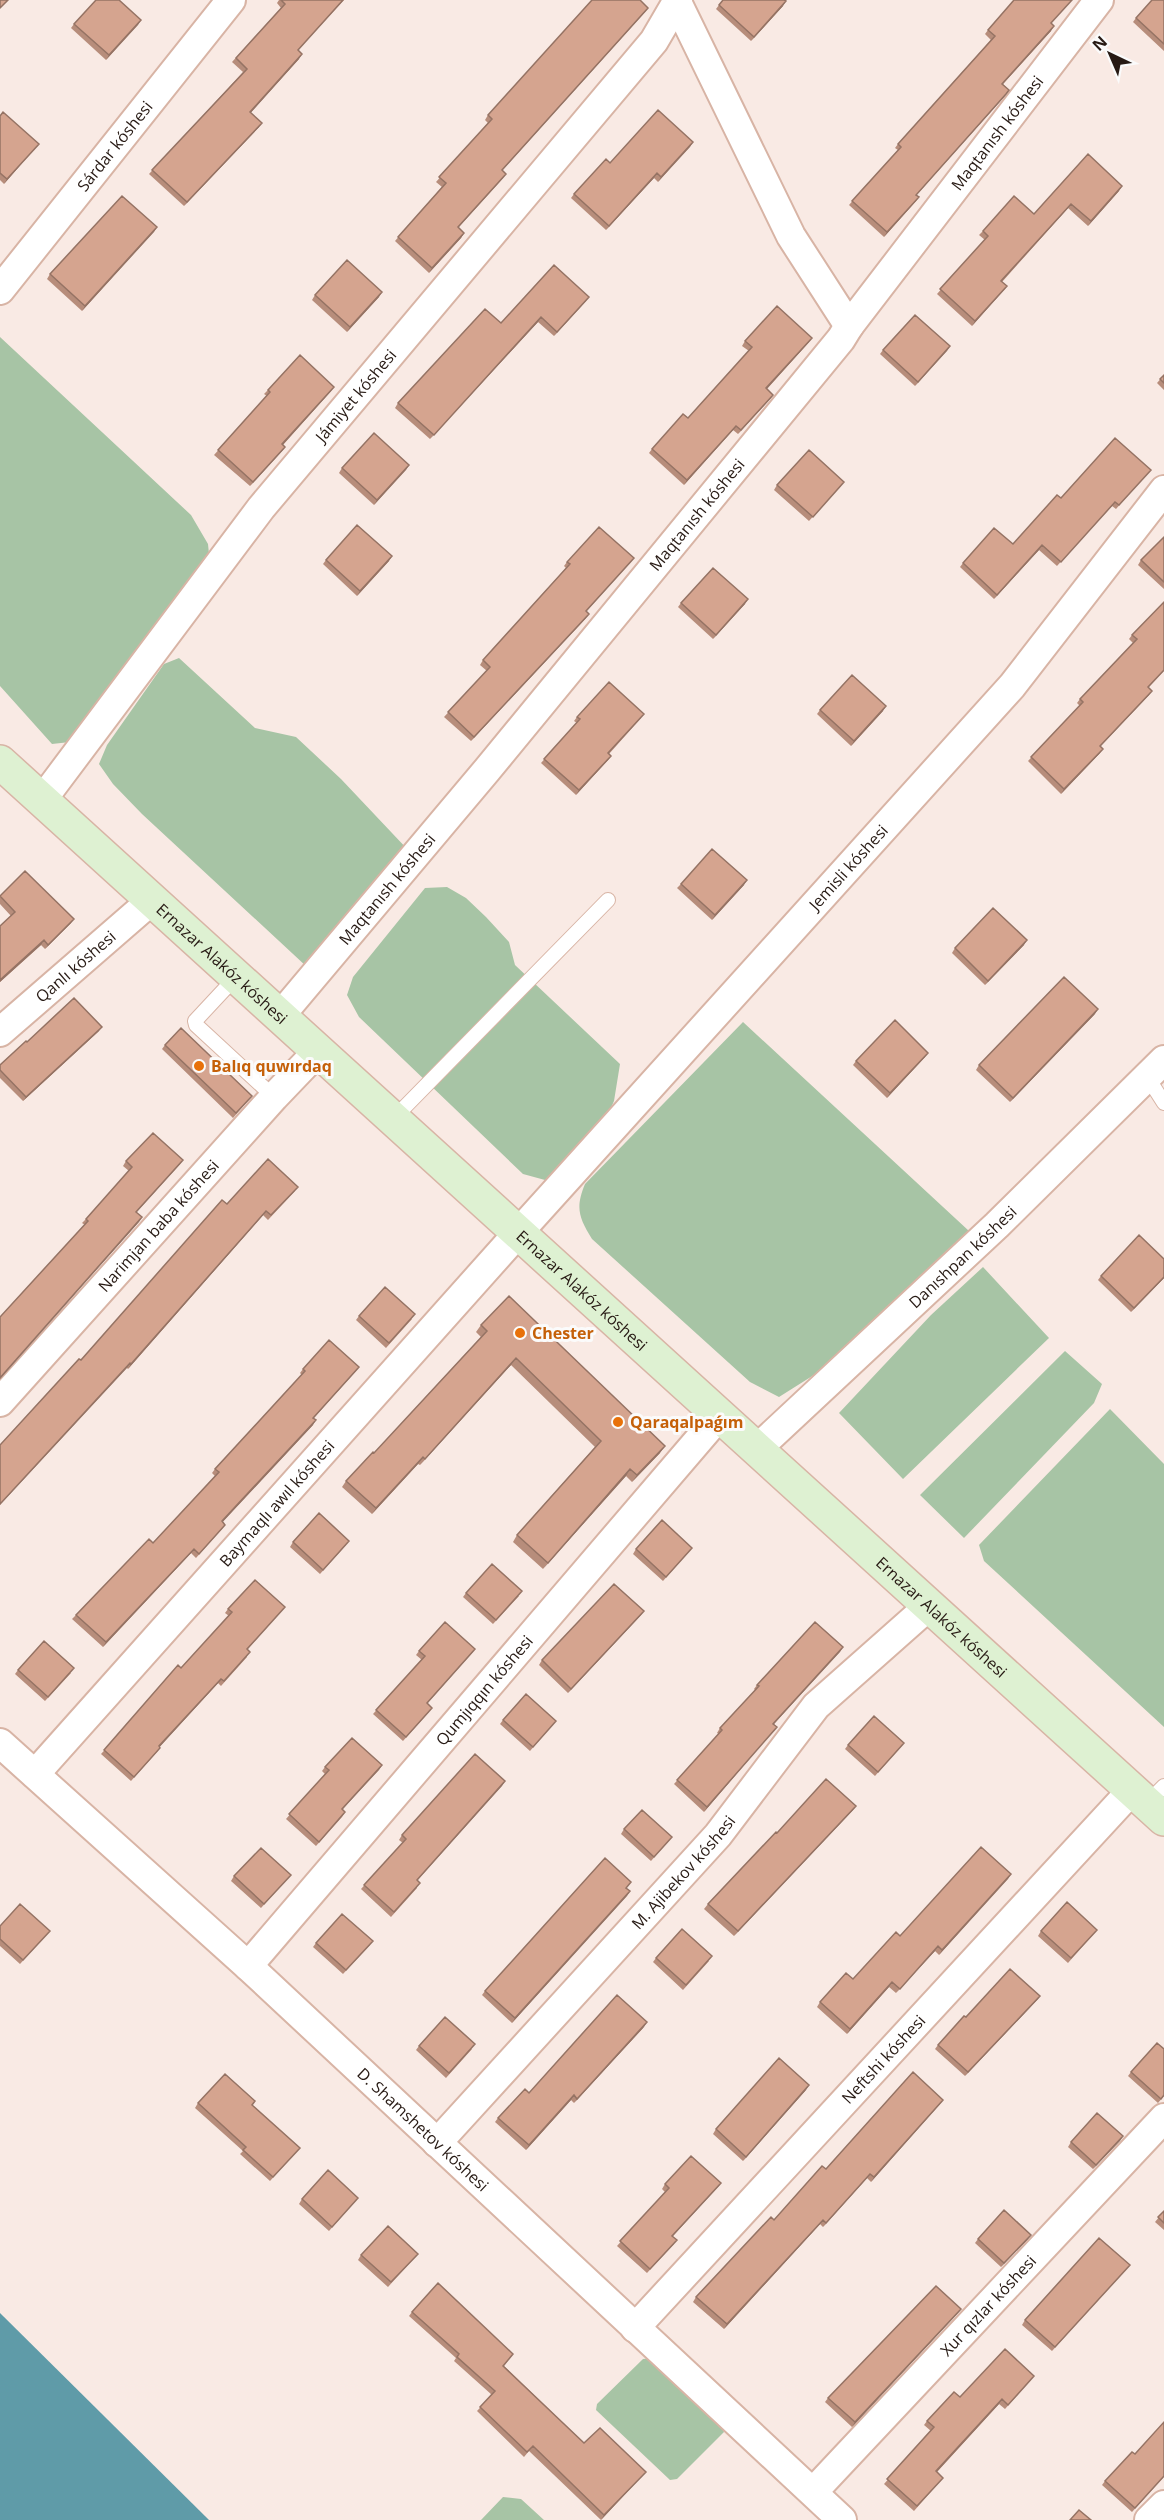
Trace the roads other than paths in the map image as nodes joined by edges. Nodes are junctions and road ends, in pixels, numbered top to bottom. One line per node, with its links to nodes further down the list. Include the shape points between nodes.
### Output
1 (231, 0): 4 (street, Sárdar kóshesi)
2 (1099, 0): 5 (street, Maqtanısh kóshesi)
3 (677, 1): 5 (street, via 791,236); 8 (street, Jámiyet kóshesi, via 654,41 261,508)
4 (0, 290)
5 (849, 326): 12 (street, Maqtanısh kóshesi, via 495,761)
6 (1164, 490): 19 (street, Jemisli kóshesi, via 1012,686)
7 (0, 762): 8 (main road, Ernazar Alakóz kóshesi)
8 (42, 800): 9 (main road, Ernazar Alakóz kóshesi)
9 (152, 900): 11 (main road, Ernazar Alakóz kóshesi); 13 (street, Qanlı kóshesi)
10 (609, 900): 18 (lane)
11 (236, 977): 12 (main road, Ernazar Alakóz kóshesi); 16 (lane, via 195,1021 196,1025)
12 (279, 1016): 14 (main road, Ernazar Alakóz kóshesi)
13 (0, 1032)
14 (318, 1052): 16 (street, Narimjan baba kóshesi); 18 (main road, Ernazar Alakóz kóshesi)
15 (1156, 1069): 17 (lane); 22 (street, Danıshpan kóshesi, via 997,1225)
16 (274, 1097): 20 (street, Narimjan baba kóshesi)
17 (1164, 1103)
18 (393, 1119): 19 (main road, Ernazar Alakóz kóshesi)
19 (518, 1233): 21 (main road, Ernazar Alakóz kóshesi); 25 (street, Baymaqlı awıl kóshesi)
20 (0, 1402)
21 (720, 1415): 22 (main road, Ernazar Alakóz kóshesi); 27 (street, Qumjıqqın kóshesi)
22 (758, 1448): 23 (main road, Ernazar Alakóz kóshesi)
23 (930, 1605): 26 (main road, Ernazar Alakóz kóshesi); 29 (street, M. Ajibekov kóshesi, via 816,1706 718,1835)
24 (0, 1743): 25 (street, D. Shamshetov kóshesi)
25 (35, 1774): 27 (street, D. Shamshetov kóshesi)
26 (1152, 1799): 30 (street, Neftshi kóshesi)
27 (248, 1966): 29 (street, D. Shamshetov kóshesi)
28 (1164, 2118): 31 (street, Xur qızlar kóshesi)
29 (437, 2143): 30 (street, D. Shamshetov kóshesi)
30 (635, 2328): 31 (street, D. Shamshetov kóshesi)
31 (813, 2492): 33 (street, D. Shamshetov kóshesi)
32 (1164, 2505): 34 (street)
33 (842, 2520)
34 (1149, 2520)

